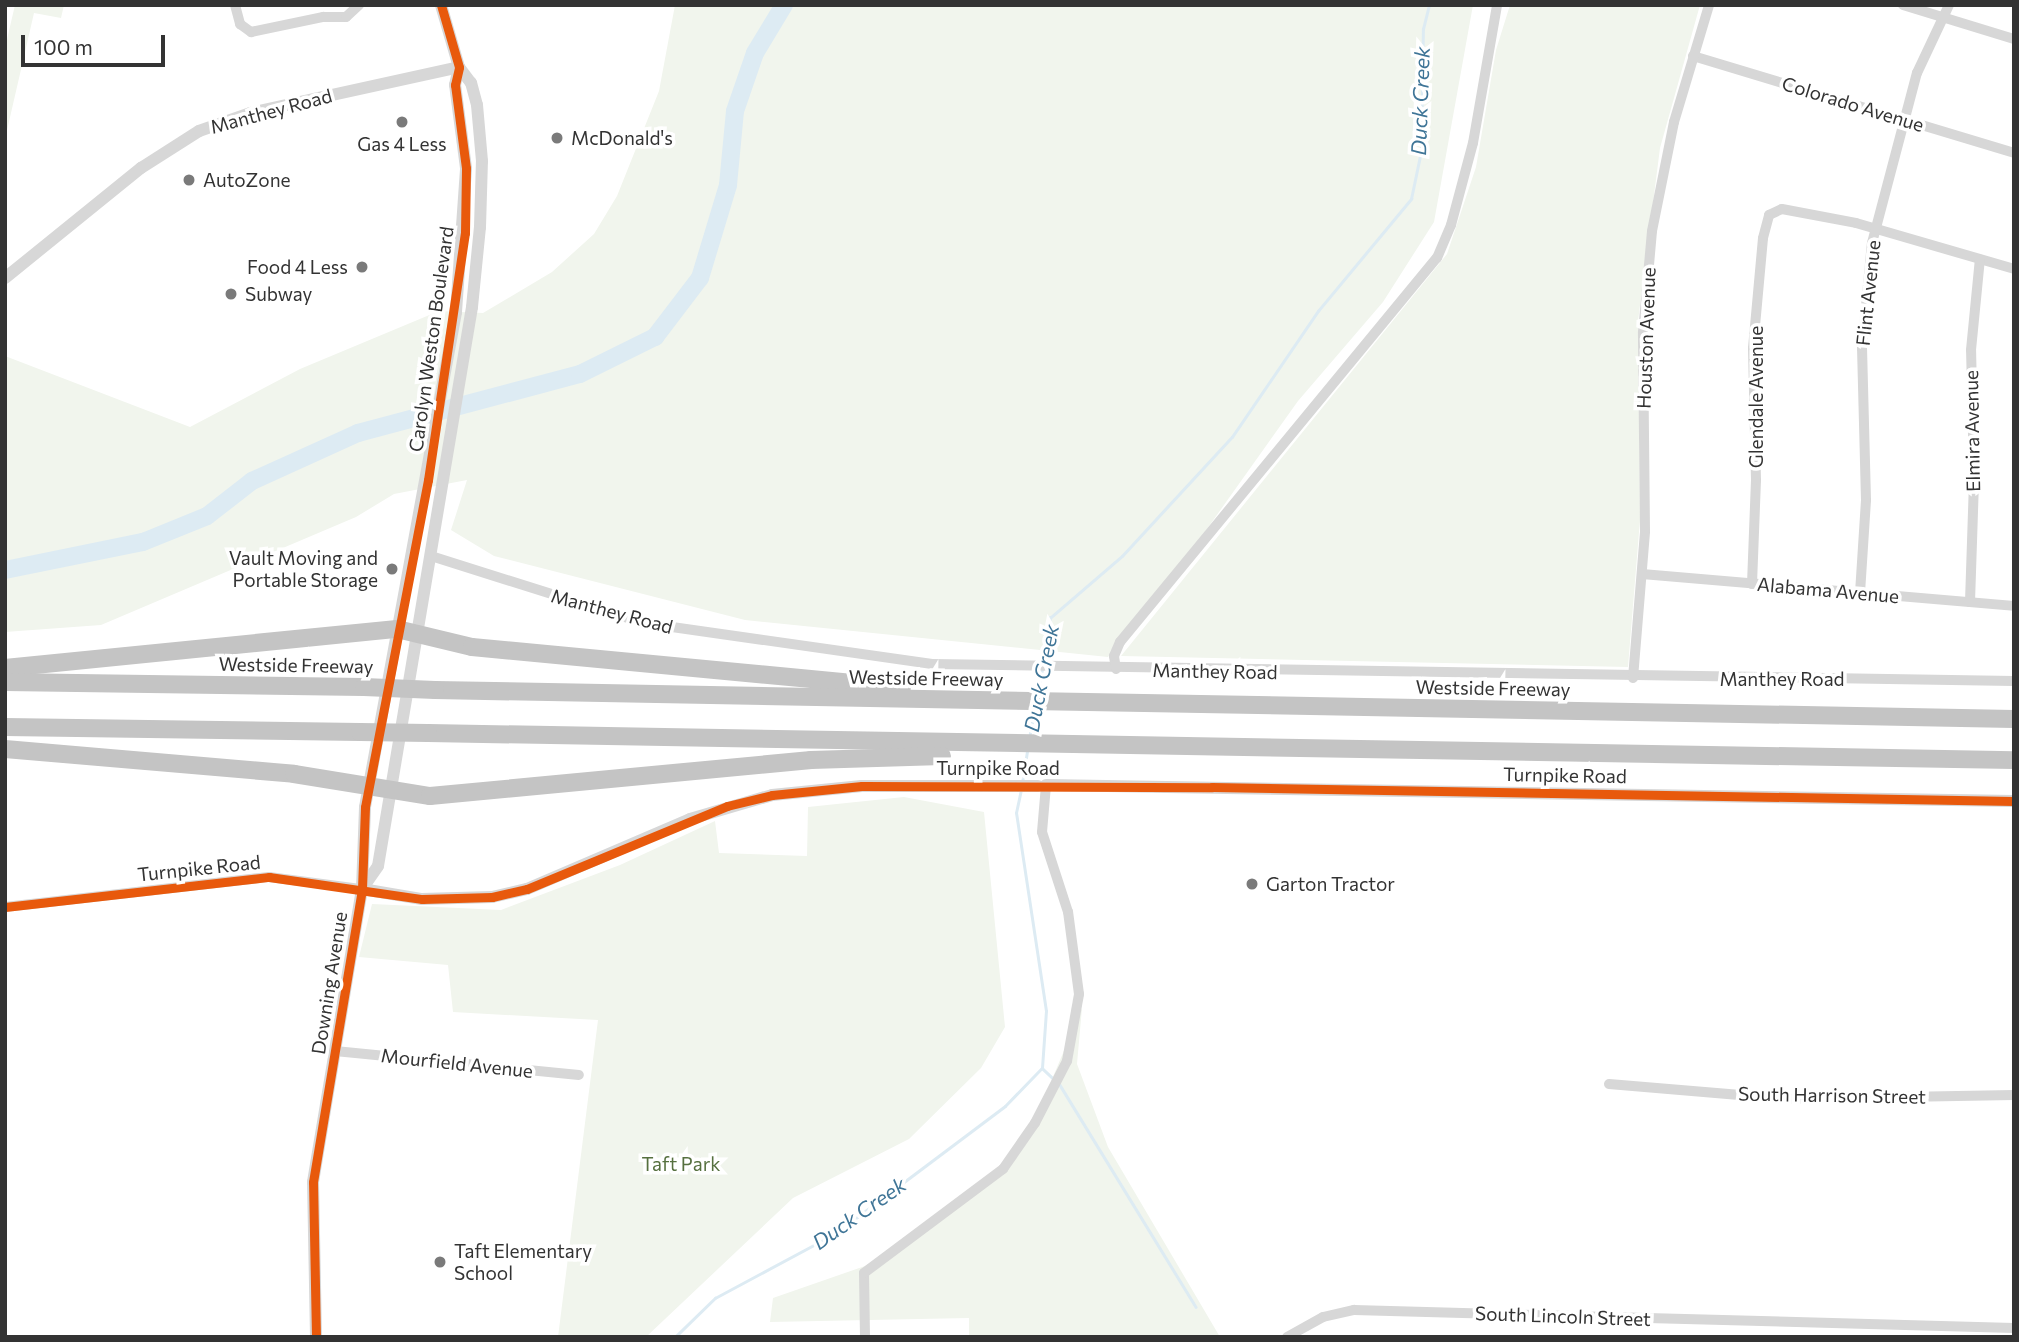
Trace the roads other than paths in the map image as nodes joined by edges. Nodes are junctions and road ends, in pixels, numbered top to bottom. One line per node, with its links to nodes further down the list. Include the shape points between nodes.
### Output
1 (235, 5): 2 (street, via 240,24 251,33 323,17 346,18)
2 (359, 5)
3 (440, 5): 11 (street, Carolyn Weston Boulevard)
4 (1497, 5): 29 (street, via 1473,143 1451,225 1437,258 1120,642 1114,656)
5 (1709, 5): 10 (street, Houston Avenue)
6 (1903, 5): 8 (street)
7 (1949, 5): 8 (street, Flint Avenue)
8 (1945, 18): 9 (street); 12 (street, Flint Avenue, via 1920,64)
9 (2014, 39)
10 (1693, 56): 12 (street, Colorado Avenue); 21 (street, Houston Avenue, via 1663,171 1647,284)
11 (459, 67): 17 (street, Manthey Road, via 250,113 199,131 141,168); 18 (street, Carolyn Weston Boulevard, via 455,85 466,168 466,220); 20 (street, Carolyn Weston Boulevard, via 471,83 477,105 482,161 469,323)
12 (1903, 119): 13 (street, Colorado Avenue); 14 (street, Flint Avenue)
13 (2014, 153)
14 (1875, 228): 15 (street); 22 (street, Glendale Avenue, via 1797,211 1772,213 1763,238 1753,348 1756,480); 23 (street, Flint Avenue, via 1862,348 1866,500)
15 (1980, 259): 16 (street); 24 (street, Elmira Avenue, via 1970,350 1974,480)
16 (2014, 269)
17 (5, 278)
18 (428, 480): 19 (street, Carolyn Weston Boulevard); 20 (street, via 433,492 427,540)
19 (412, 553): 26 (street, Downing Avenue)
20 (430, 556): 27 (street, Downing Avenue); 29 (street, Manthey Road, via 644,624 921,663)
21 (1642, 574): 22 (street, Alabama Avenue); 30 (street, Houston Avenue)
22 (1752, 584): 23 (street, Alabama Avenue)
23 (1860, 593): 24 (street, Alabama Avenue)
24 (1969, 602): 25 (street, Alabama Avenue)
25 (2014, 606)
26 (397, 629): 27 (highway); 28 (highway); 40 (street, Downing Avenue)
27 (416, 633): 33 (highway, via 472,647 932,691); 41 (street, Downing Avenue)
28 (5, 668)
29 (1116, 669): 30 (street, Manthey Road)
30 (1633, 678): 31 (street, Manthey Road)
31 (2014, 681)
32 (5, 682): 33 (highway, Westside Freeway, bridge)
33 (951, 699): 34 (highway, Westside Freeway)
34 (2014, 719)
35 (5, 727): 36 (highway, bridge)
36 (993, 744): 38 (highway); 41 (highway, via 962,755 811,760 430,796)
37 (5, 750): 40 (highway, via 294,774)
38 (2014, 760)
39 (1042, 785): 42 (street, Turnpike Road); 43 (street, Turnpike Road, via 862,786 772,795 690,819 527,889 492,897 422,899); 52 (street, via 1042,832 1068,912 1079,993 1067,1061 1035,1123 1003,1169 890,1258 864,1273)
40 (369, 786): 41 (highway); 43 (street, Downing Avenue)
41 (388, 789): 43 (street, Downing Avenue, via 378,866)
42 (2014, 800)
43 (362, 889): 44 (street, Turnpike Road, via 270,877); 45 (street, Downing Avenue)
44 (5, 907)
45 (335, 1051): 46 (street, Mourfield Avenue); 51 (street, Downing Avenue, via 313,1182)
46 (579, 1075)
47 (1609, 1084): 48 (street, South Harrison Street, via 1788,1099)
48 (2014, 1095)
49 (1821, 1325): 50 (street, South Lincoln Street); 53 (street, South Lincoln Street, via 1354,1310 1323,1317); 54 (street)
50 (2014, 1328)
51 (316, 1337)
52 (865, 1337)
53 (1287, 1337)
54 (1821, 1337)

